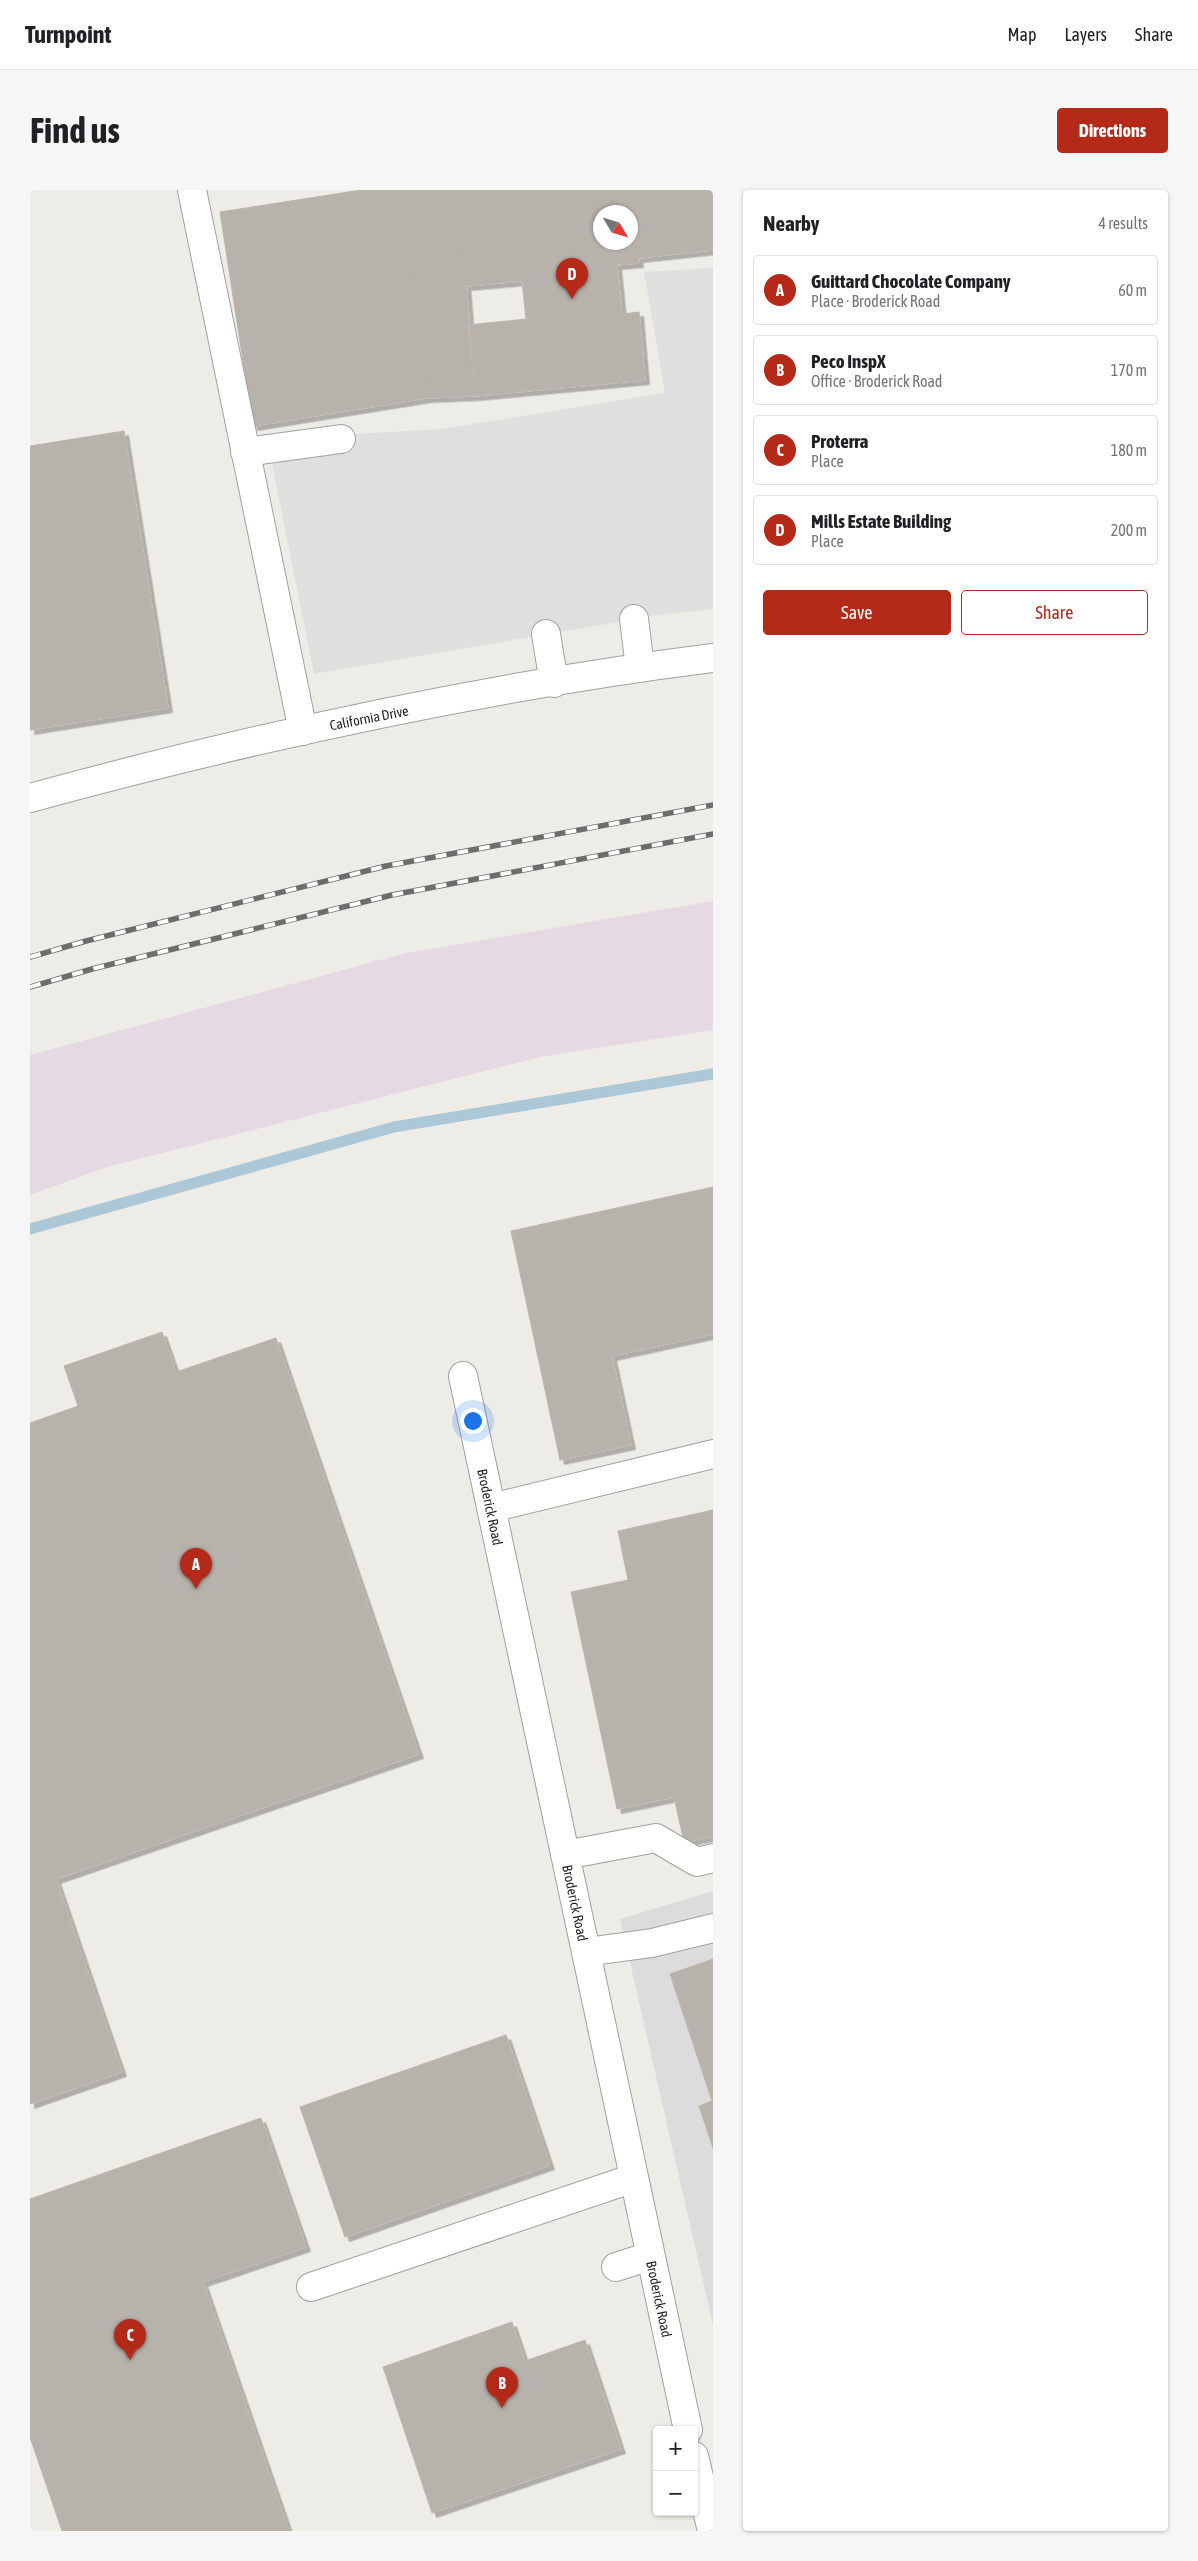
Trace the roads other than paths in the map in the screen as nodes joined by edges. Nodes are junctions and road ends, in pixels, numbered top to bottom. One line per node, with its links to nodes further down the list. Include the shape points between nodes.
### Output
1 (192, 190): 3 (street)
2 (341, 439): 3 (street)
3 (245, 452): 9 (street)
4 (634, 619): 7 (street)
5 (546, 634): 8 (street)
6 (713, 658): 7 (street, California Drive)
7 (640, 668): 8 (street, California Drive)
8 (554, 683): 9 (street, California Drive)
9 (302, 731): 10 (street, California Drive)
10 (30, 798)
11 (462, 1376): 13 (street, Broderick Road)
12 (713, 1454): 13 (street)
13 (490, 1508): 14 (street, Broderick Road)
14 (565, 1855): 15 (street, via 656,1838 697,1862); 17 (street, Broderick Road)
15 (713, 1858)
16 (713, 1928): 17 (street, via 652,1943)
17 (586, 1952): 18 (street, Broderick Road)
18 (634, 2178): 19 (street, Broderick Road); 21 (street)
19 (650, 2256): 20 (street); 22 (street, Broderick Road)
20 (616, 2267)
21 (311, 2287)
22 (687, 2426)
23 (698, 2471): 24 (street)
24 (712, 2531)

